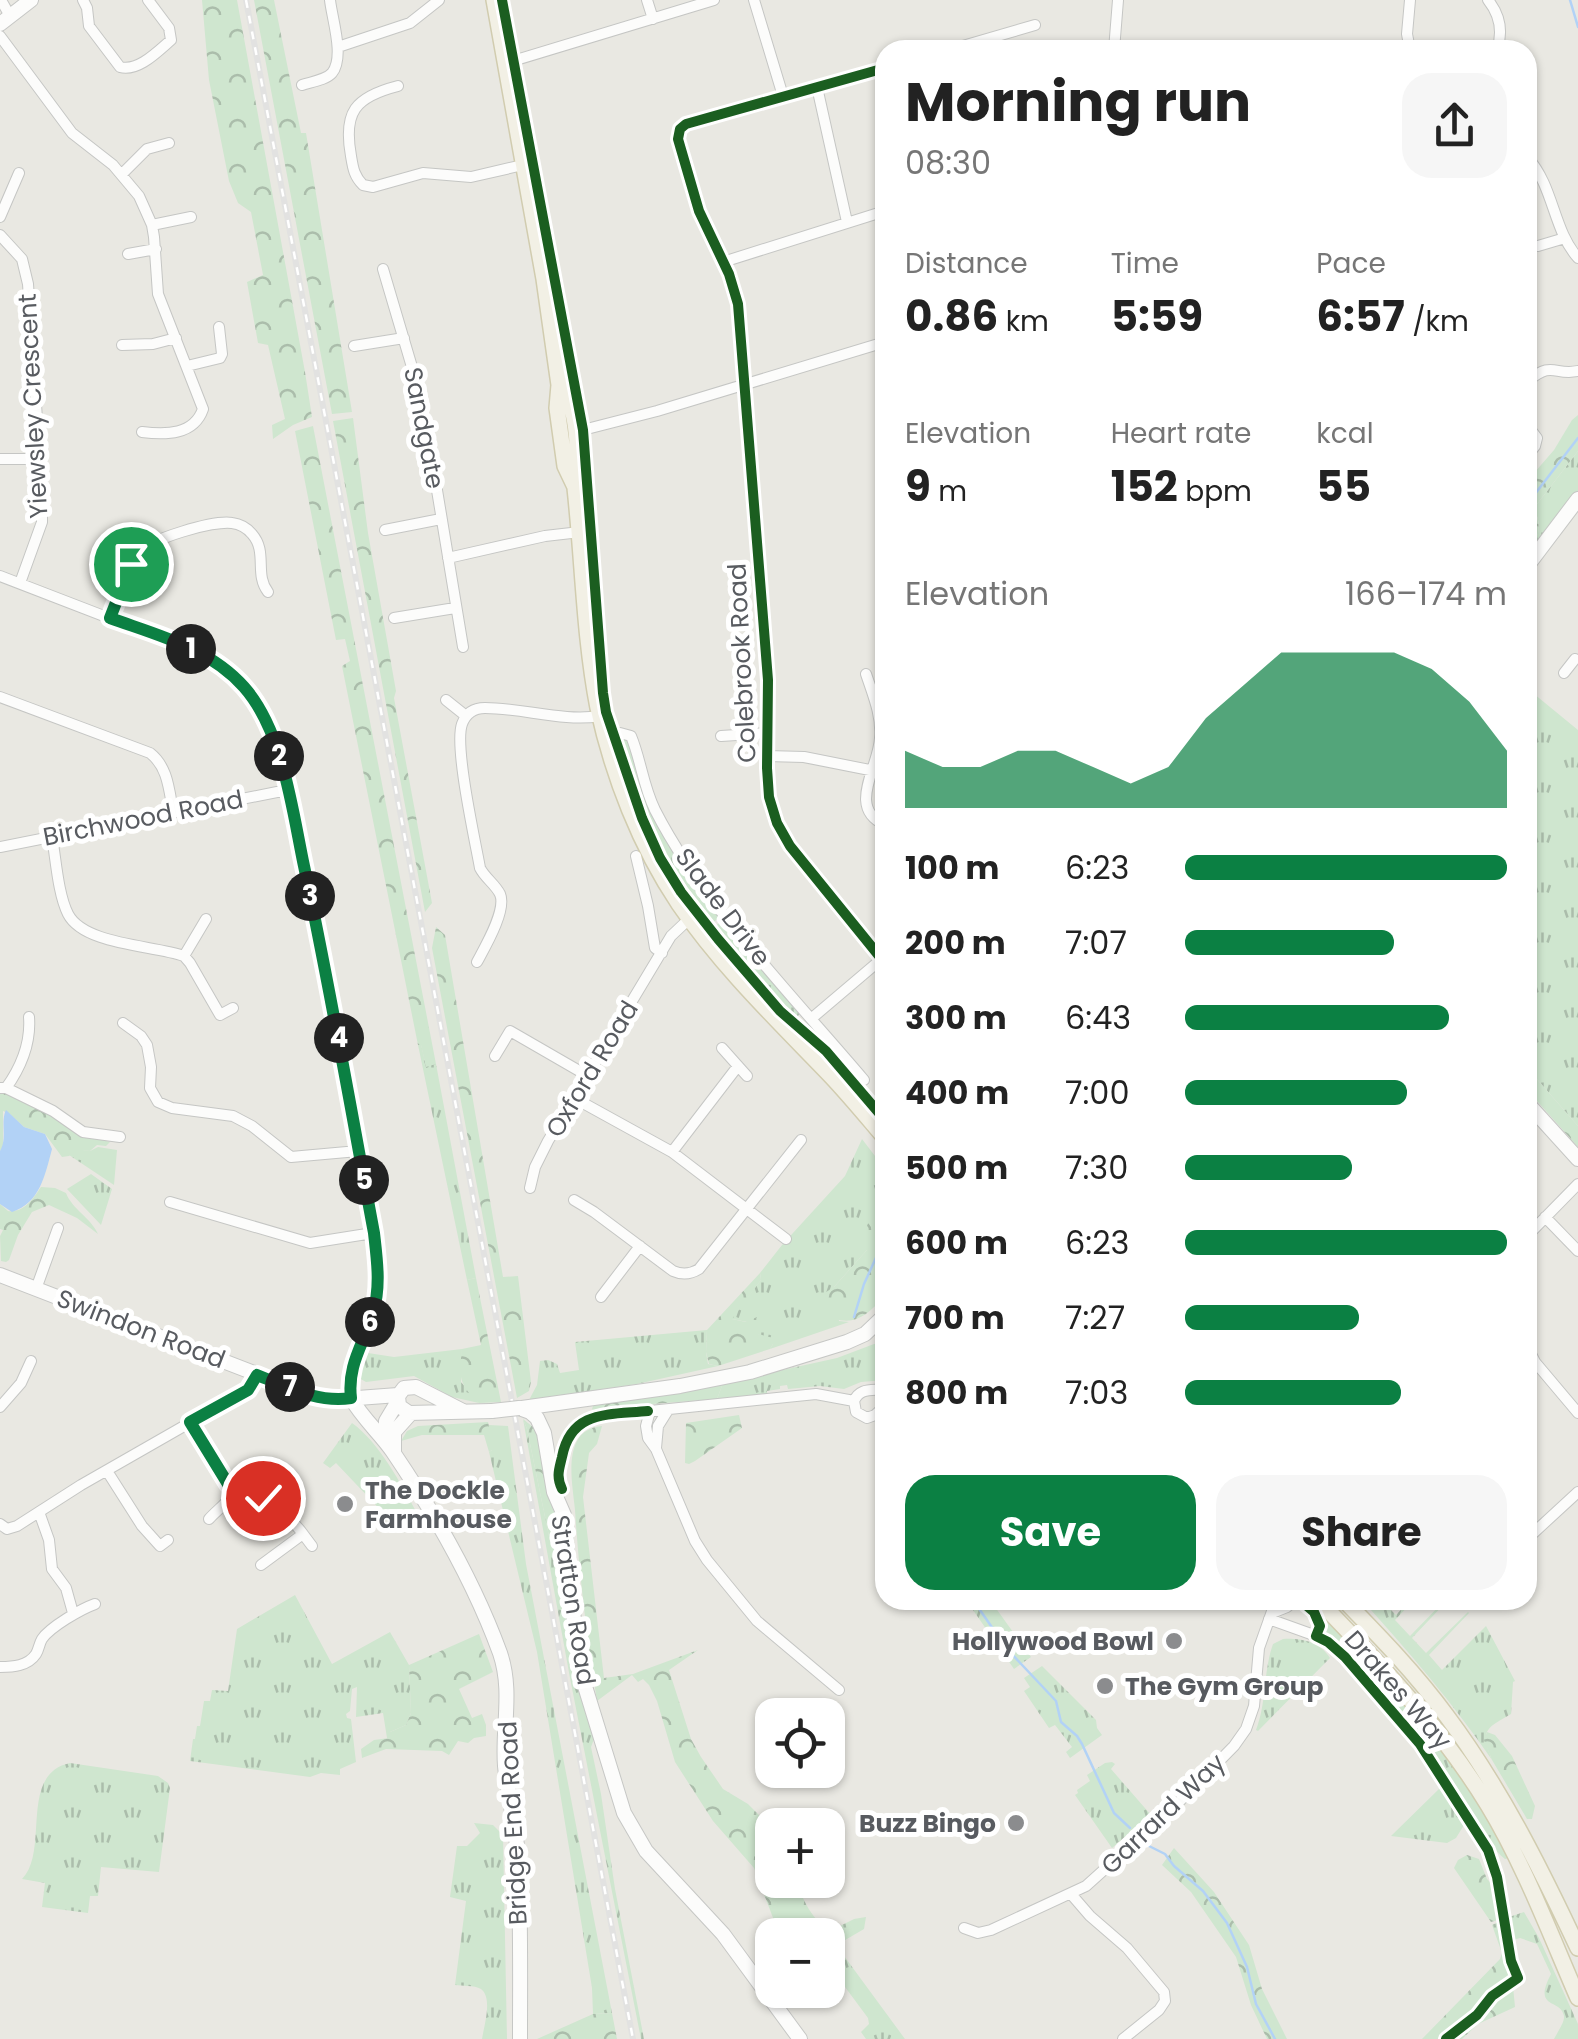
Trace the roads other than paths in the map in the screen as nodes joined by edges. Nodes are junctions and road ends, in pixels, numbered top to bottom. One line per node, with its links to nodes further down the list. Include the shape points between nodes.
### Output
1 (1, 0): 15 (street)
2 (32, 0): 15 (main road)
3 (83, 0): 4 (street, via 90,26 125,70 170,40)
4 (148, 0)
5 (330, 0): 24 (street)
6 (439, 0): 24 (street, via 410,23)
7 (494, 0): 25 (main road)
8 (647, 0): 14 (street)
9 (714, 0): 14 (street)
10 (754, 0): 30 (street)
11 (1118, 0): 21 (street)
12 (1410, 0): 22 (street)
13 (1494, 2): 23 (street)
14 (653, 19): 25 (street)
15 (5, 20)
16 (1035, 25): 18 (street)
17 (0, 36): 35 (street, via 81,142)
18 (1000, 36): 19 (street); 20 (street)
19 (985, 40)
20 (1001, 40)
21 (1115, 40)
22 (1409, 40)
23 (1498, 40)
24 (338, 46): 27 (street, via 331,74)
25 (506, 64): 32 (main road)
26 (875, 71): 29 (street)
27 (302, 85)
28 (398, 86): 32 (street, via 370,96 351,114 351,156 363,185 423,174 471,177)
29 (817, 87): 30 (street); 39 (street)
30 (782, 96): 47 (street, Colebrook Road, via 680,130 699,210)
31 (170, 143): 35 (street, via 147,149)
32 (523, 165): 60 (main road, via 560,386 557,408)
33 (19, 172): 37 (street)
34 (1537, 172): 42 (street)
35 (122, 174): 40 (street)
36 (875, 214): 39 (street)
37 (0, 216)
38 (191, 218): 40 (street)
39 (847, 222): 47 (street)
40 (152, 225): 44 (street)
41 (0, 235): 62 (street, Yiewsley Crescent, via 22,259 28,284)
42 (1565, 238): 43 (street); 46 (street)
43 (1538, 246)
44 (156, 249): 45 (street); 50 (street, via 158,294)
45 (128, 254)
46 (1578, 258)
47 (723, 262): 58 (street, Colebrook Road, via 738,304)
48 (383, 269): 51 (street, Sandgate)
49 (219, 327): 55 (street, via 220,358)
50 (176, 338): 52 (street); 55 (street)
51 (404, 338): 54 (street, Sandgate); 64 (street, Sandgate)
52 (122, 345)
53 (875, 345): 58 (street)
54 (354, 346)
55 (187, 366): 59 (street, via 203,408 198,421 174,433)
56 (1578, 371): 57 (street, via 1547,369)
57 (1537, 375)
58 (743, 386): 60 (street); 84 (street, Colebrook Road)
59 (142, 432)
60 (568, 433): 66 (main road, via 565,466)
61 (0, 458): 62 (street)
62 (39, 459): 70 (street, Yiewsley Crescent, via 42,522)
63 (1578, 500): 67 (main road)
64 (441, 519): 65 (street, Sandgate); 68 (street, Sandgate)
65 (385, 530)
66 (580, 532): 68 (street); 83 (main road)
67 (1537, 553)
68 (448, 558): 72 (street, Sandgate)
69 (0, 576): 70 (street)
70 (20, 583): 73 (street)
71 (268, 592): 73 (street, via 255,537 224,523 145,546)
72 (455, 608): 74 (street); 75 (street, Sandgate)
73 (110, 618): 91 (street, via 205,655 235,678 267,722)
74 (394, 618)
75 (463, 647)
76 (1577, 659): 77 (street)
77 (1564, 672)
78 (866, 674): 81 (street)
79 (0, 697): 92 (street, via 150,753 166,775)
80 (446, 700): 82 (street)
81 (875, 702)
82 (466, 716): 83 (street, via 483,708); 102 (street, via 461,750 480,868 502,903)
83 (600, 716): 85 (main road)
84 (768, 733): 86 (street, Colebrook Road); 87 (street, Colebrook Road)
85 (606, 736): 97 (main road, Slade Drive, via 635,820); 106 (street, Slade Drive, via 631,736 648,795 678,850)
86 (721, 736)
87 (768, 756): 89 (street, via 804,756); 99 (street, Colebrook Road, via 770,797 783,836)
88 (875, 764): 89 (street)
89 (872, 771): 90 (street); 93 (street, via 866,804)
90 (875, 771)
91 (287, 790): 92 (street, Birchwood Road); 124 (street)
92 (173, 811): 94 (street, Birchwood Road)
93 (875, 819)
94 (52, 837): 95 (street, Birchwood Road); 101 (street, via 66,909 78,927)
95 (0, 847)
96 (636, 856): 100 (street, via 655,948)
97 (689, 918): 100 (street, Oxford Road); 121 (main road, Slade Drive)
98 (206, 919): 101 (street)
99 (875, 949)
100 (662, 953): 115 (street, Oxford Road)
101 (184, 956): 105 (street)
102 (478, 962)
103 (875, 965): 106 (street)
104 (233, 1008): 105 (street)
105 (220, 1015): 108 (street)
106 (812, 1018): 117 (street, Slade Drive)
107 (26, 1022): 118 (street, via 24,1056)
108 (208, 1022)
109 (123, 1024): 124 (street, via 148,1045 151,1093 162,1105 234,1116 291,1157)
110 (497, 1024): 111 (street)
111 (510, 1031): 113 (street); 115 (street)
112 (722, 1048): 114 (street)
113 (496, 1056)
114 (738, 1066): 116 (street); 125 (street)
115 (588, 1076): 119 (street, Oxford Road)
116 (747, 1076)
117 (864, 1080)
118 (3, 1088): 122 (street, via 83,1132)
119 (574, 1098): 125 (street); 128 (street, Oxford Road)
120 (1537, 1114): 126 (main road)
121 (875, 1126)
122 (120, 1137)
123 (801, 1140): 131 (street)
124 (358, 1151): 135 (street)
125 (672, 1152): 131 (street)
126 (1578, 1160)
127 (1578, 1184): 132 (street)
128 (530, 1188)
129 (574, 1200): 137 (street)
130 (170, 1202): 135 (street, via 305,1242)
131 (746, 1208): 136 (street); 137 (street, via 691,1273 673,1271)
132 (1545, 1217): 133 (street); 138 (street)
133 (1537, 1225)
134 (58, 1228): 140 (street)
135 (374, 1233): 150 (street, via 377,1290 352,1368)
136 (786, 1239)
137 (640, 1246): 141 (street)
138 (1578, 1251)
139 (3, 1281): 140 (main road, Swindon Road)
140 (36, 1289): 145 (main road, Swindon Road)
141 (600, 1296)
142 (875, 1335): 154 (main road, via 722,1378)
143 (31, 1361): 153 (street)
144 (1537, 1364): 158 (street)
145 (257, 1375): 150 (main road, Swindon Road, via 319,1398); 160 (street, via 248,1390)
146 (420, 1390): 151 (main road, via 407,1387); 156 (main road, via 424,1404); 157 (main road)
147 (872, 1390): 148 (street); 149 (street); 152 (street)
148 (875, 1390)
149 (875, 1394)
150 (351, 1398): 151 (main road, Swindon Road); 161 (main road, Bridge End Road)
151 (398, 1398): 156 (main road, via 403,1410); 161 (main road, via 386,1421)
152 (854, 1401): 155 (street, via 816,1394); 159 (street, via 862,1417)
153 (0, 1407)
154 (519, 1408): 157 (main road, bridge); 190 (main road, Stratton Road, via 542,1426 564,1515 584,1683 624,1813 646,1852 723,1934)
155 (668, 1410): 162 (street); 162 (street, via 650,1411 646,1432)
156 (413, 1412): 157 (main road); 161 (main road, via 394,1432)
157 (463, 1412)
158 (1578, 1413)
159 (875, 1416)
160 (190, 1422): 163 (street); 164 (street)
161 (390, 1448): 189 (main road, Bridge End Road, via 461,1568 506,1674)
162 (656, 1449): 182 (street, via 707,1560 744,1608)
163 (107, 1471): 166 (street); 171 (street, via 149,1536 160,1546)
164 (236, 1488): 167 (street); 170 (street, via 254,1487)
165 (1578, 1492): 169 (street)
166 (39, 1512): 168 (street, via 12,1528); 179 (street, via 52,1569)
167 (209, 1520)
168 (0, 1524)
169 (1537, 1530)
170 (302, 1534): 172 (street); 173 (street)
171 (168, 1540)
172 (312, 1546)
173 (261, 1565)
174 (95, 1604): 179 (street)
175 (1272, 1610): 180 (street, Garrard Way)
176 (1283, 1610): 180 (street)
177 (1327, 1610): 188 (main road, Drakes Way, via 1415,1703 1476,1786)
178 (1353, 1610): 186 (main road, Drakes Way, via 1478,1760 1526,1840)
179 (73, 1613): 181 (street, via 44,1636 30,1660)
180 (1270, 1616): 183 (street, Drakes Way, via 1322,1638 1345,1657 1420,1744); 184 (street, Garrard Way, via 1258,1648 1254,1706 1241,1737 1092,1882)
181 (0, 1667)
182 (839, 1690)
183 (1488, 1850)
184 (1070, 1894): 185 (street, Garrard Way, via 991,1930); 191 (street, via 1164,1992 1160,2010)
185 (964, 1928)
186 (1578, 1951): 187 (main road)
187 (1578, 1976)
188 (1578, 1998)
189 (520, 2039)
190 (800, 2039)
191 (1122, 2039)

